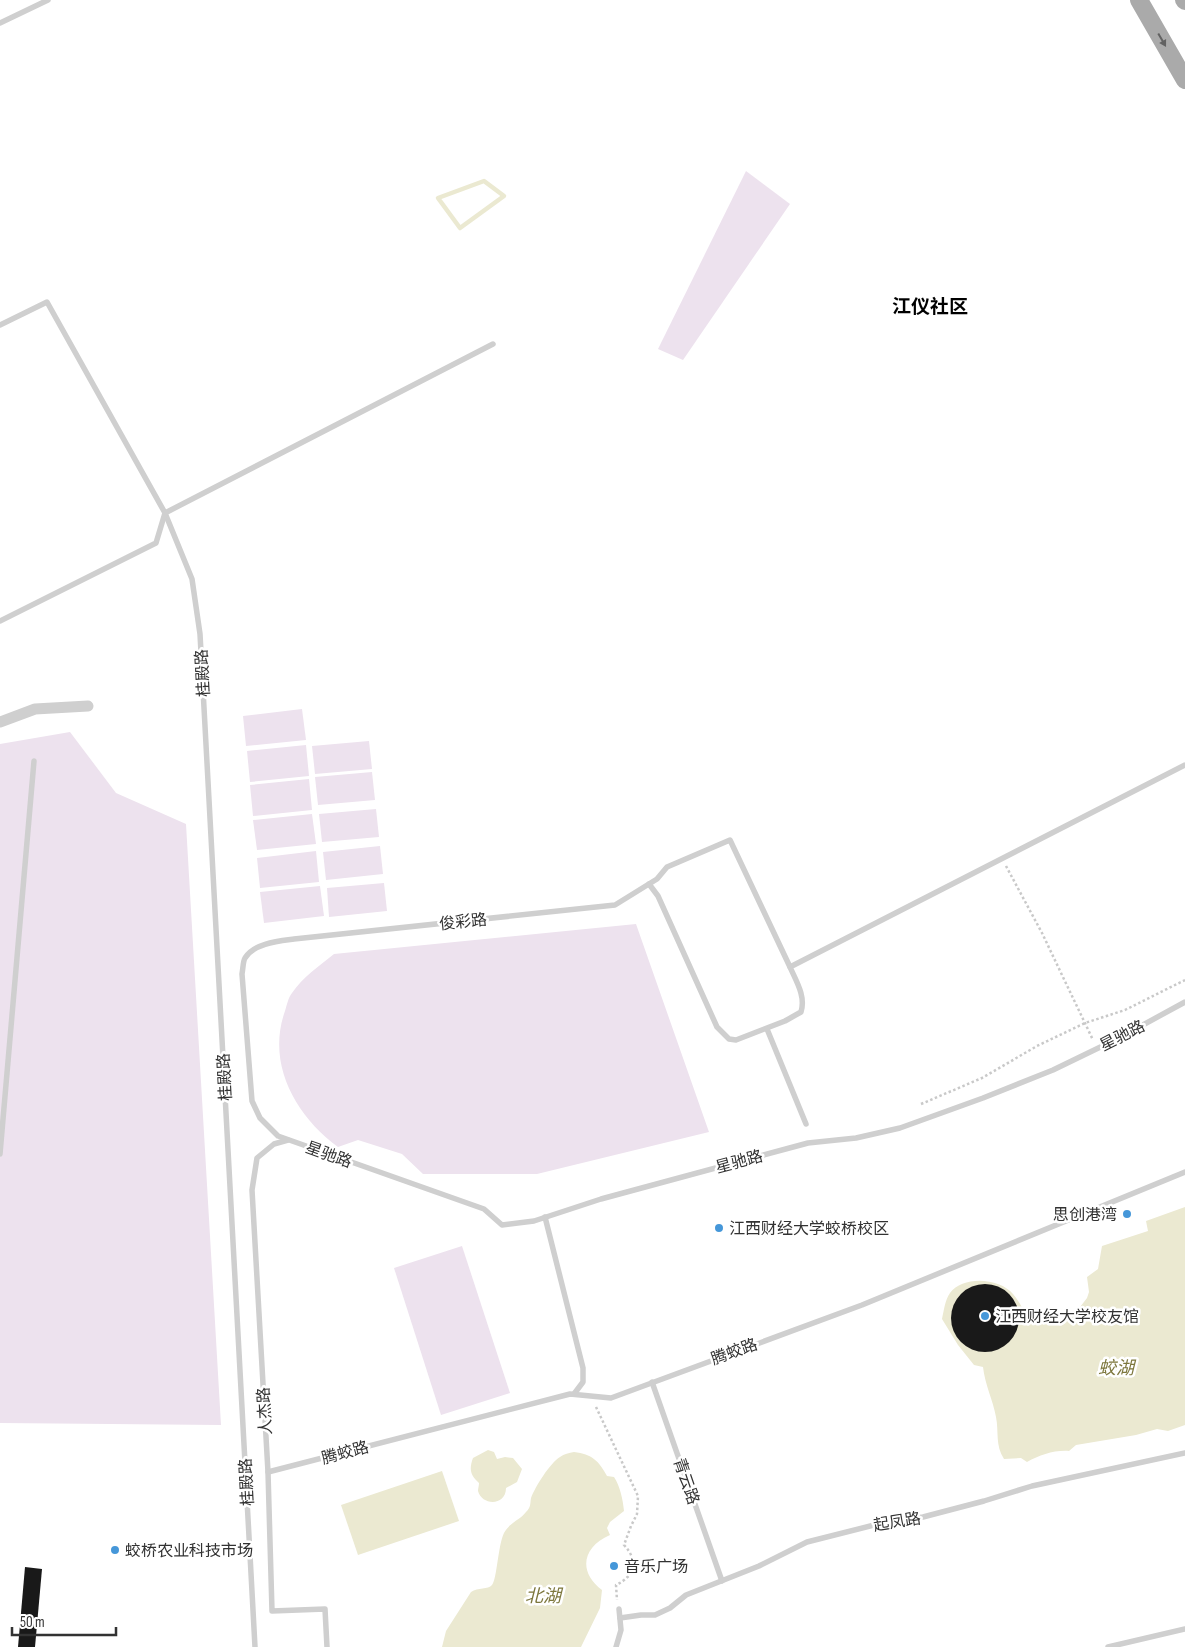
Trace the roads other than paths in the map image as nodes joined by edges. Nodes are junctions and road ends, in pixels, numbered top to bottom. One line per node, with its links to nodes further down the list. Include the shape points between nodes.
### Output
1 (48, 0): 3 (lane)
2 (1139, 0): 4 (main road, one-way to 4)
3 (0, 23)
4 (1185, 80)
5 (0, 326): 7 (lane, 桂殿路, via 47,302)
6 (493, 344): 7 (lane)
7 (165, 513): 8 (lane, via 156,543); 30 (lane, 桂殿路, via 192,579 200,634)
8 (0, 621)
9 (88, 706): 10 (street, via 35,709)
10 (0, 722)
11 (34, 761): 19 (lane)
12 (1185, 765): 14 (lane)
13 (649, 884): 14 (lane, 俊彩路, via 667,867 730,840); 16 (lane, via 658,896 717,1027 729,1039 736,1040); 18 (lane, 俊彩路, via 615,905 294,939 256,948 245,958 242,974 252,1102 269,1128)
14 (790, 967): 16 (lane, via 801,993 801,1012)
15 (1185, 1002): 21 (lane, 星驰路, via 1053,1070 900,1128 856,1138 808,1143)
16 (767, 1029): 17 (lane)
17 (806, 1124)
18 (290, 1140): 21 (lane, 星驰路, via 484,1209 502,1225); 25 (lane, 人杰路, via 274,1144 257,1158 252,1190)
19 (0, 1154)
20 (1185, 1172): 22 (lane, 腾蛟路, via 862,1305)
21 (545, 1217): 23 (lane, via 583,1368 583,1382)
22 (652, 1382): 23 (lane, 腾蛟路, via 611,1398); 26 (lane, 青云路)
23 (574, 1394): 25 (lane, 腾蛟路)
24 (1185, 1452): 26 (lane, 起凤路, via 1032,1486 923,1518 890,1521 816,1539)
25 (268, 1472): 31 (lane, 人杰路, via 272,1611 325,1609)
26 (722, 1581): 28 (lane, 起凤路, via 686,1595 655,1615)
27 (619, 1609): 28 (lane)
28 (620, 1618): 32 (lane, via 621,1630)
29 (1185, 1629): 33 (lane)
30 (256, 1647)
31 (327, 1647)
32 (616, 1647)
33 (1108, 1647)

